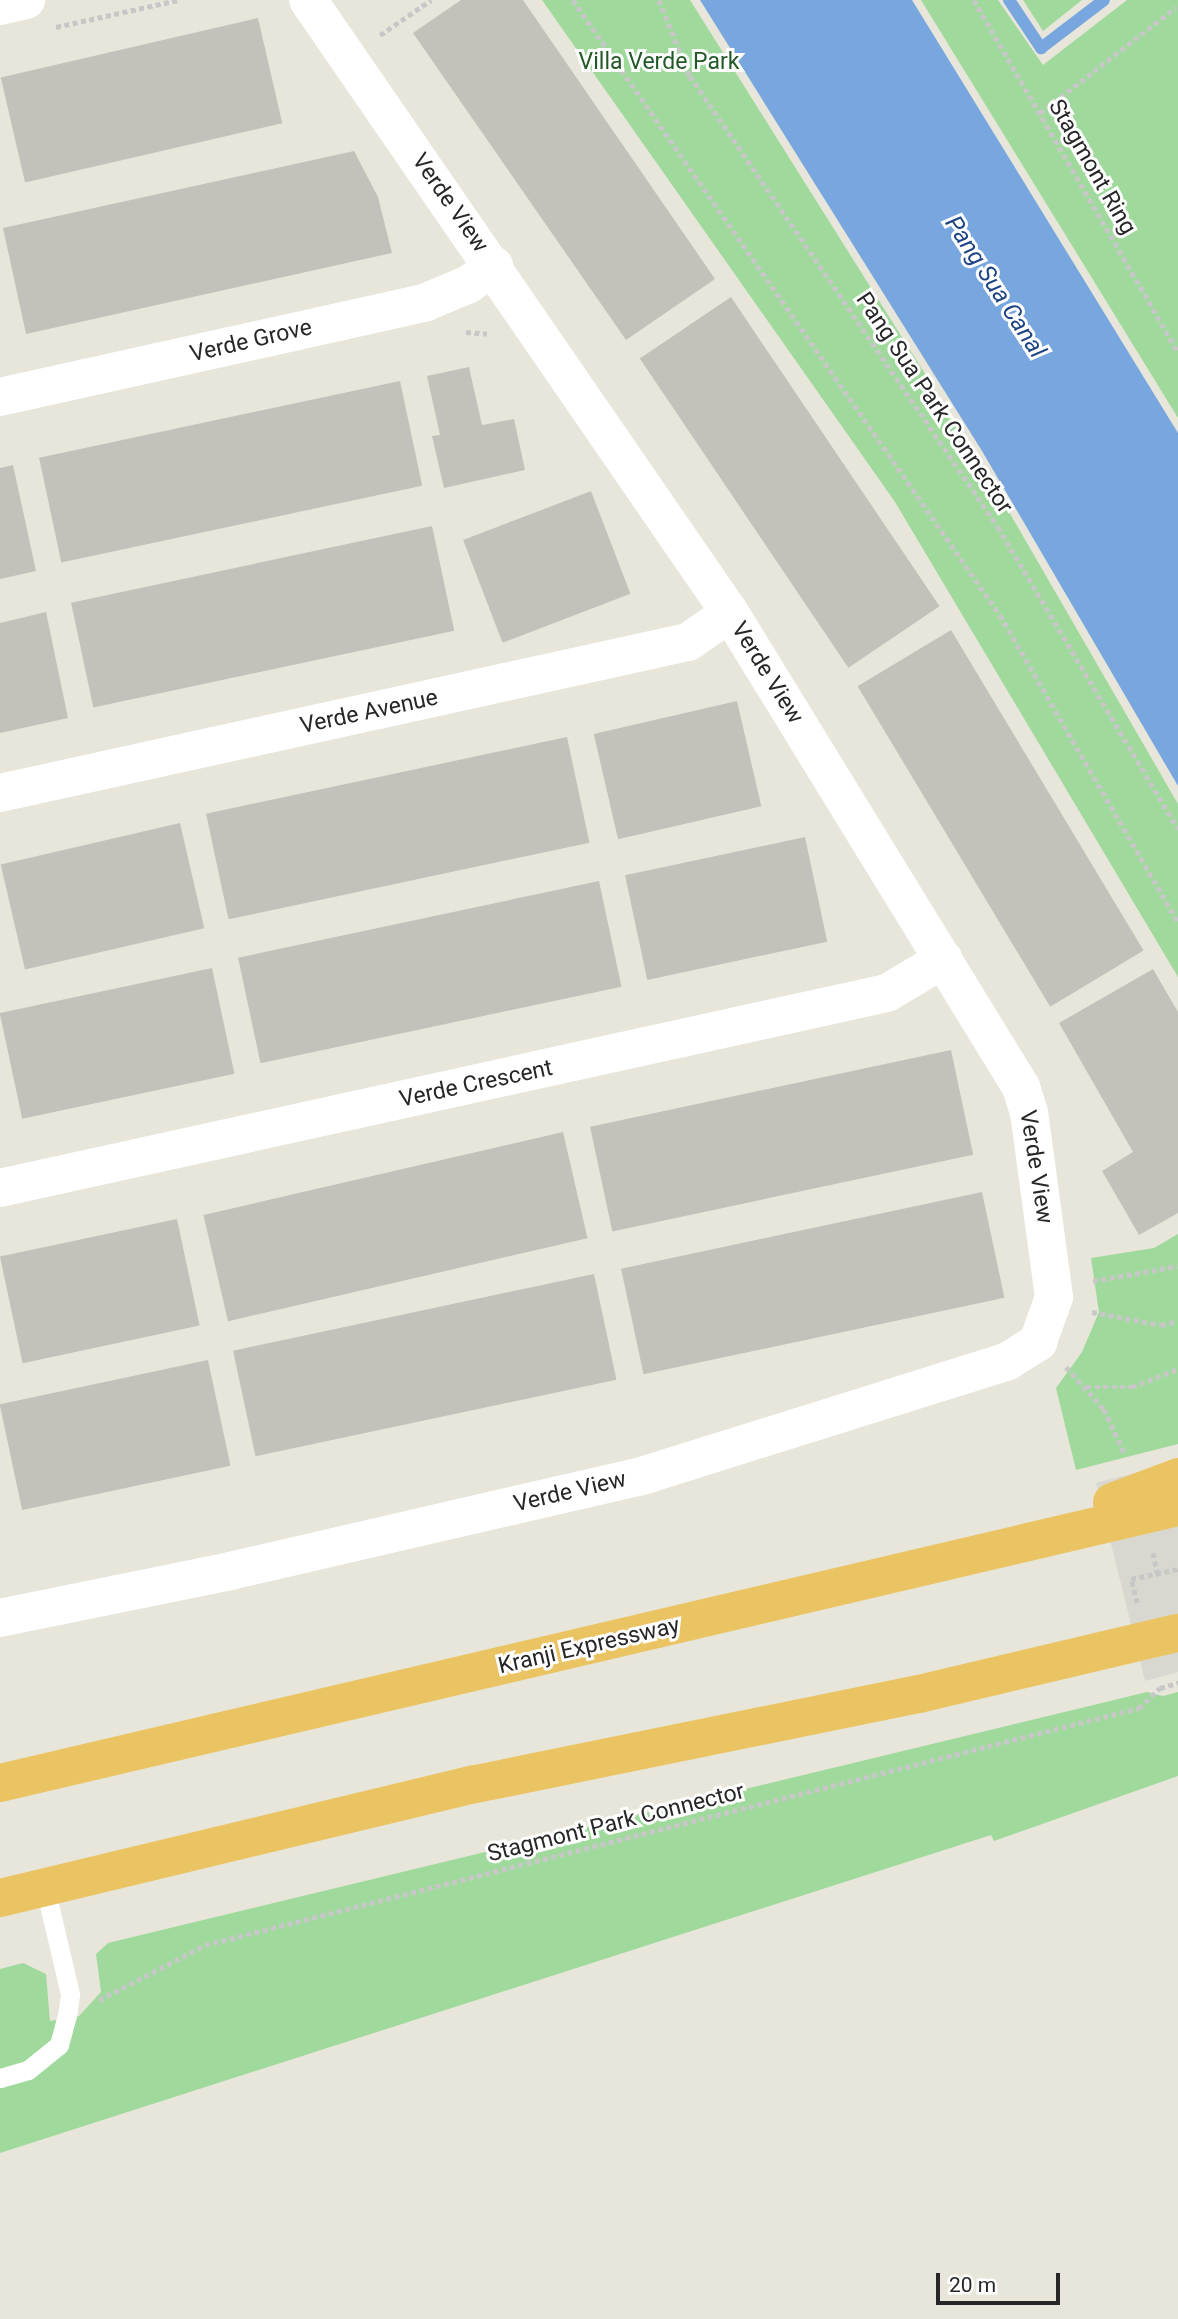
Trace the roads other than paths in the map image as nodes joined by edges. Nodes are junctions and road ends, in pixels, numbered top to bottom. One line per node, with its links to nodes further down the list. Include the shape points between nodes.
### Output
1 (308, 0): 4 (street, Verde View)
2 (0, 6): 3 (street)
3 (33, 15)
4 (494, 266): 5 (street, Verde Grove, via 469,284 424,303); 6 (street, Verde View)
5 (0, 397)
6 (730, 613): 7 (street, Verde Avenue, via 688,642); 8 (street, Verde View)
7 (0, 793)
8 (944, 959): 9 (street, Verde Crescent, via 887,993); 13 (street, Verde View, via 1021,1087 1029,1113 1054,1285 1038,1342 1008,1361 645,1475 230,1572)
9 (0, 1188)
10 (1178, 1477): 12 (highway)
11 (1178, 1507): 12 (highway, Kranji Expressway)
12 (959, 1560): 15 (highway, Kranji Expressway)
13 (0, 1618)
14 (1178, 1633): 16 (highway, via 919,1694 477,1784)
15 (0, 1783)
16 (45, 1887): 17 (highway); 18 (lane, via 71,1994 67,2017 59,2045 29,2070)
17 (0, 1898)
18 (0, 2078)

